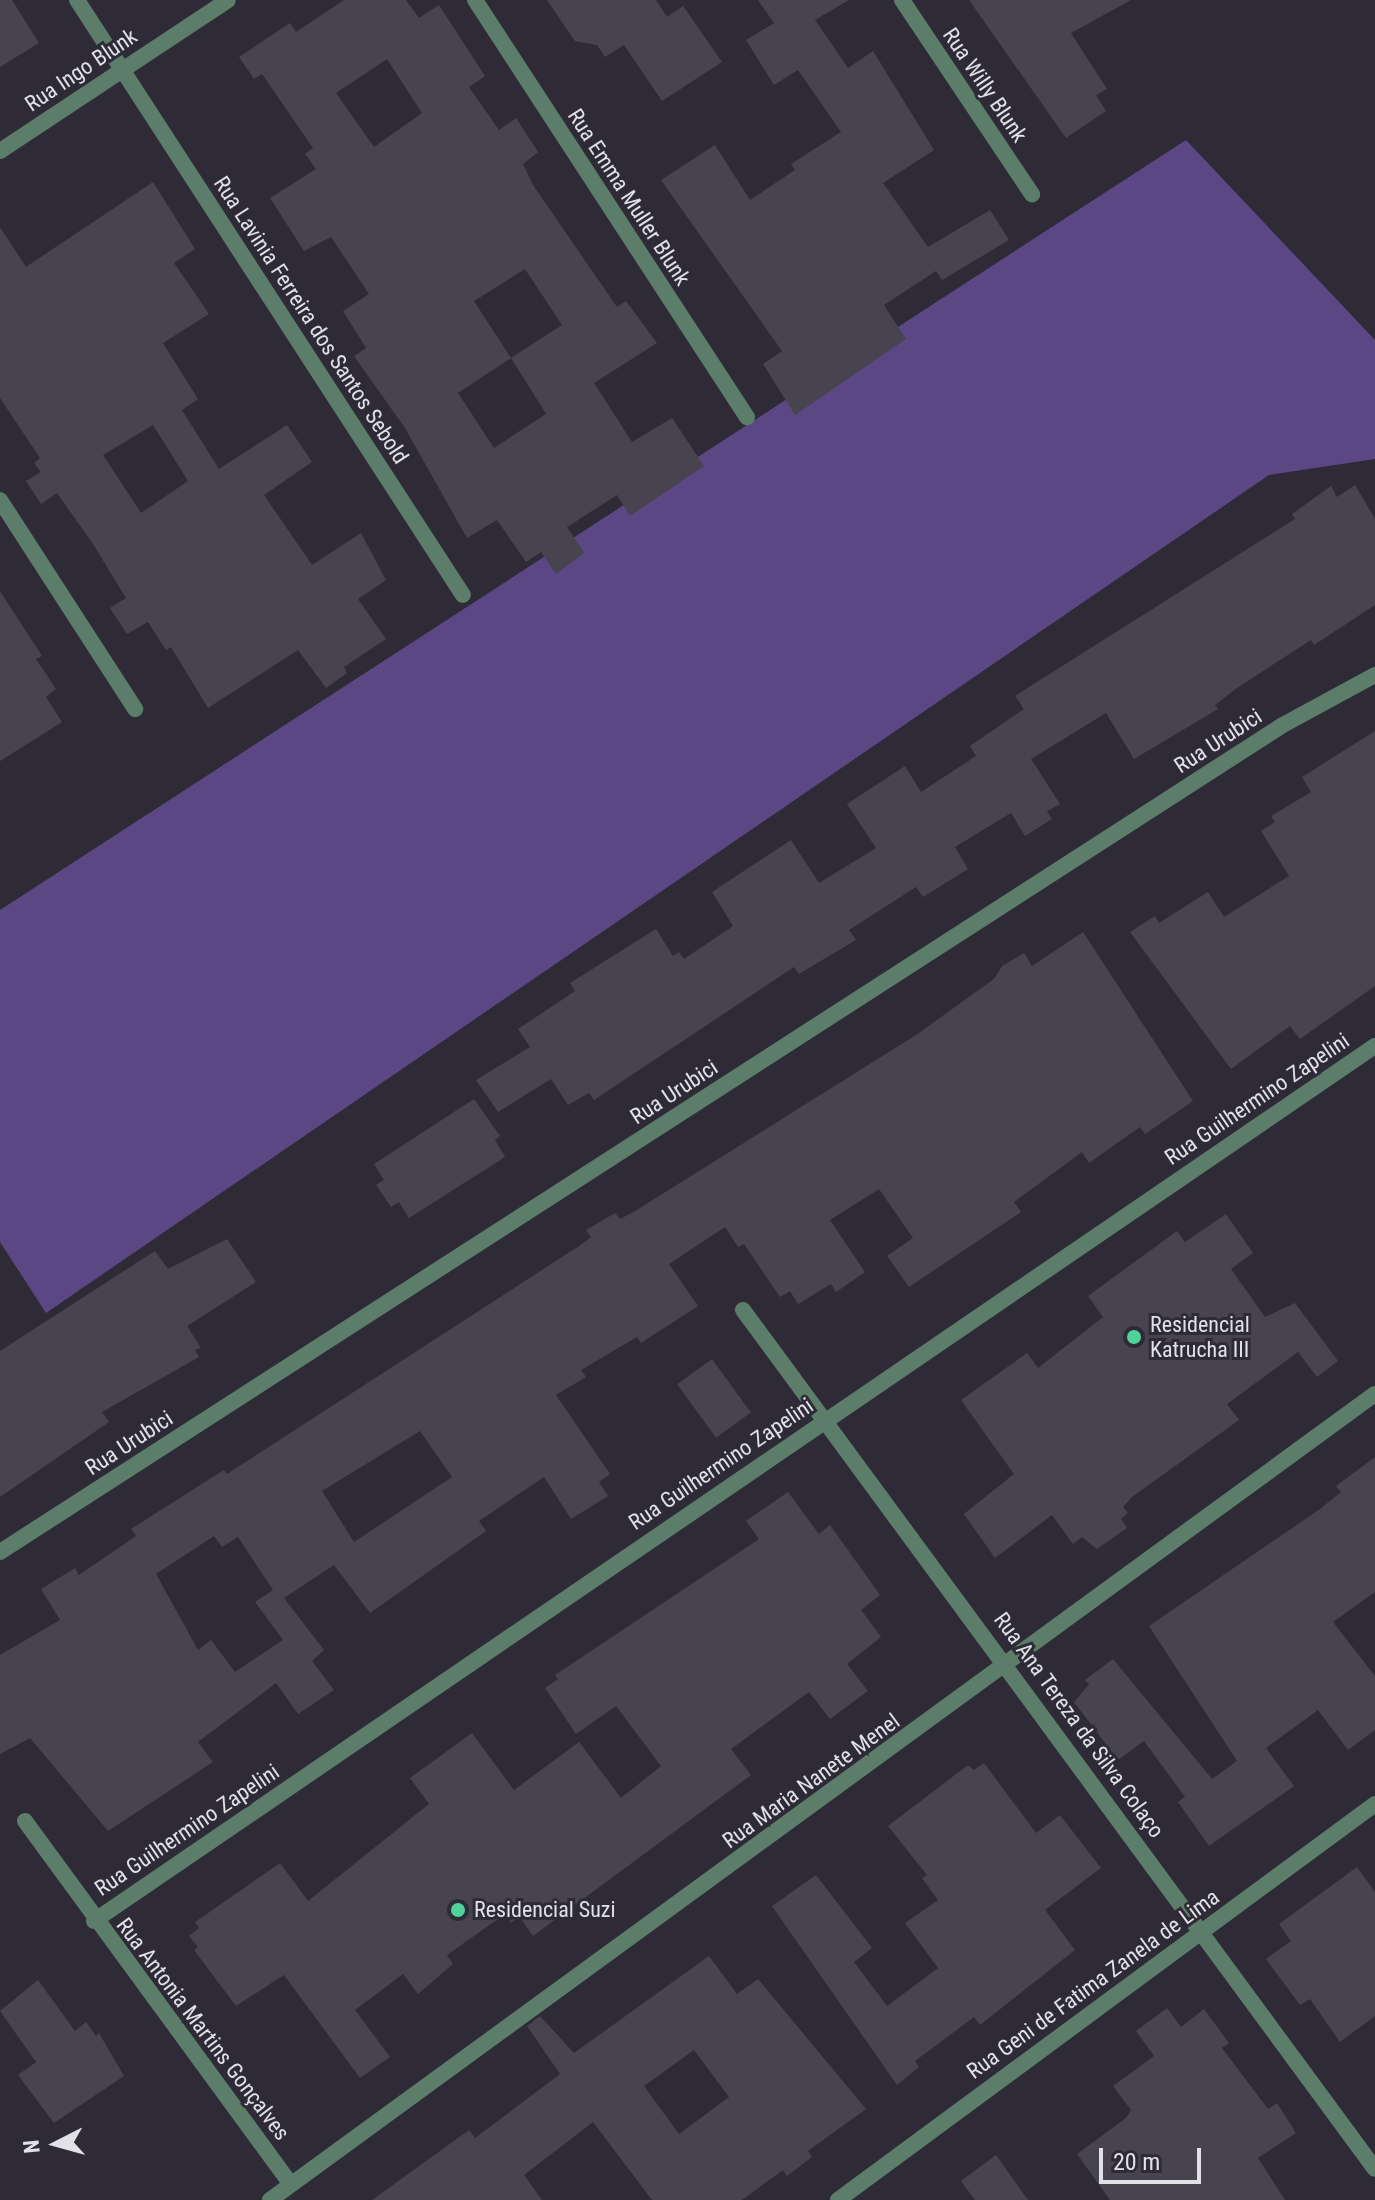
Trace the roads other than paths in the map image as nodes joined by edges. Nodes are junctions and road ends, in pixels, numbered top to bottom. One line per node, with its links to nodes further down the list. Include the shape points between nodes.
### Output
1 (77, 0): 5 (street, Rua Lavinia Ferreira dos Santos Sebold)
2 (228, 0): 5 (street, Rua Ingo Blunk)
3 (475, 0): 8 (street, Rua Emma Muller Blunk)
4 (902, 0): 7 (street, Rua Willy Blunk)
5 (122, 69): 6 (street, Rua Ingo Blunk); 10 (street, Rua Lavinia Ferreira dos Santos Sebold)
6 (0, 151)
7 (1032, 194)
8 (747, 417)
9 (0, 500): 12 (street)
10 (463, 595)
11 (1375, 675): 17 (street, Rua Urubici, via 1281,726)
12 (135, 709)
13 (1375, 1046): 16 (street, Rua Guilhermino Zapelini)
14 (743, 1310): 16 (street, Rua Ana Tereza da Silva Colaço)
15 (1375, 1394): 18 (street, Rua Maria Nanete Menel)
16 (824, 1421): 18 (street, Rua Ana Tereza da Silva Colaço); 21 (street, Rua Guilhermino Zapelini)
17 (0, 1552)
18 (1008, 1665): 22 (street, Rua Ana Tereza da Silva Colaço); 24 (street, Rua Maria Nanete Menel)
19 (1375, 1804): 22 (street, Rua Geni de Fatima Zanela de Lima)
20 (25, 1821): 21 (street, Rua Antonia Martins Gonçalves)
21 (94, 1921): 24 (street, Rua Antonia Martins Gonçalves)
22 (1203, 1930): 23 (street, Rua Ana Tereza da Silva Colaço); 26 (street, Rua Geni de Fatima Zanela de Lima)
23 (1375, 2169)
24 (291, 2184): 25 (street, Rua Maria Nanete Menel)
25 (270, 2200)
26 (838, 2200)

